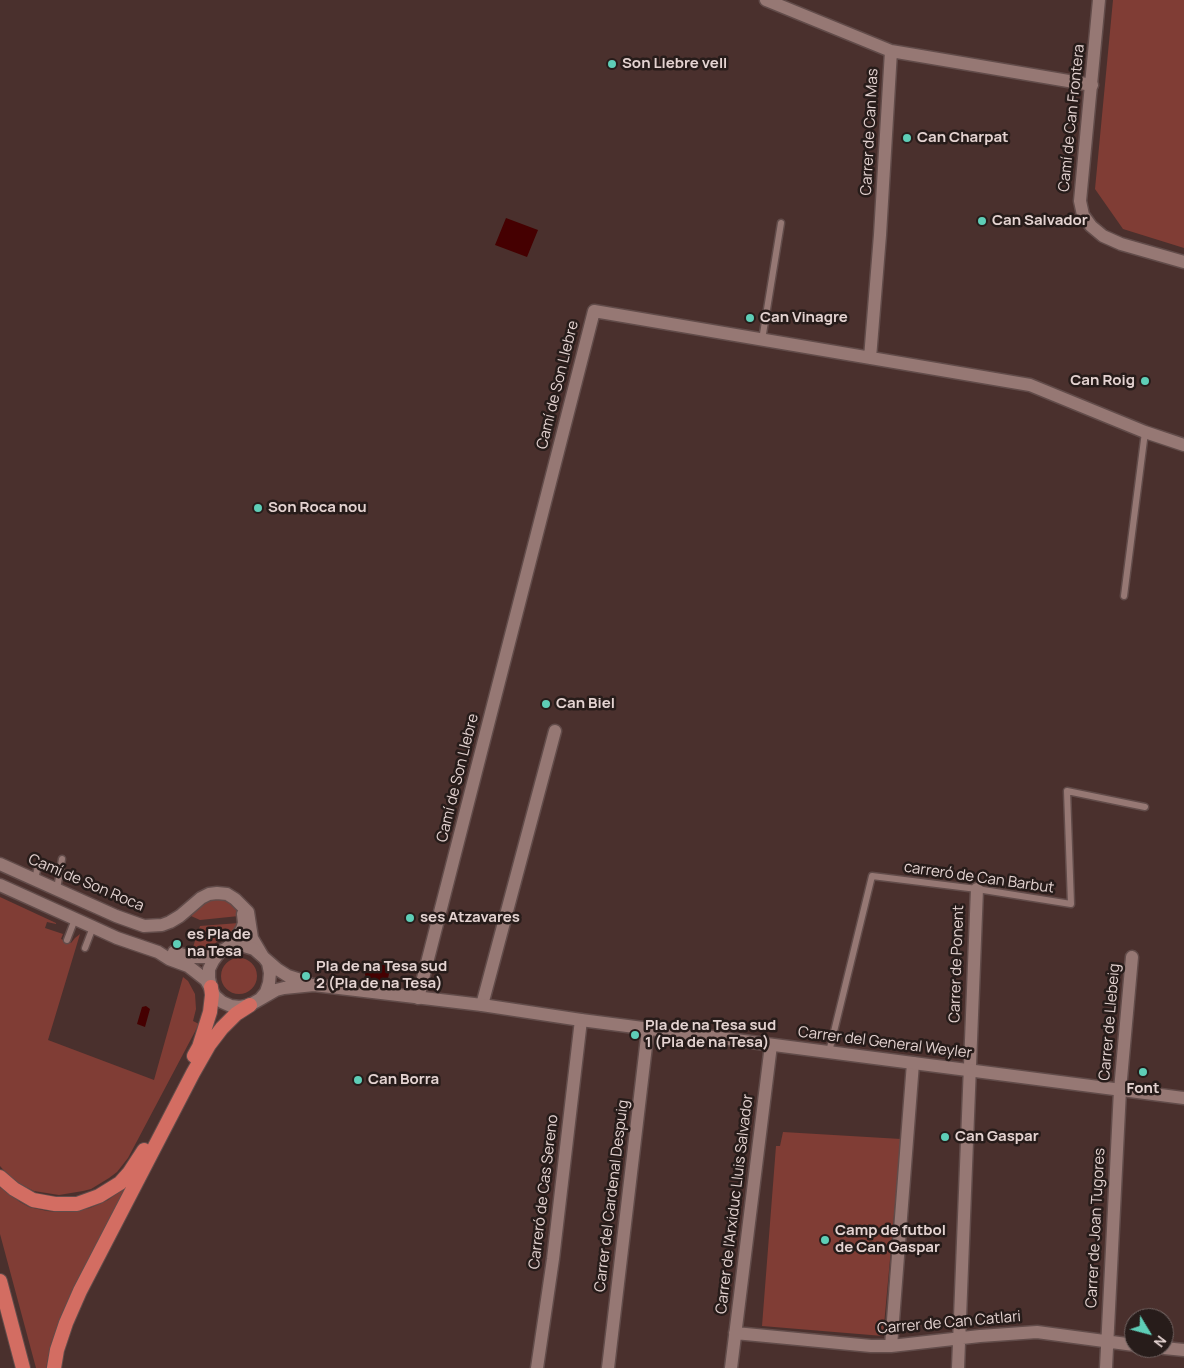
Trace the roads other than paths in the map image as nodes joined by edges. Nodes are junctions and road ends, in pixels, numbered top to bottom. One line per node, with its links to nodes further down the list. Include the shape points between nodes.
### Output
1 (766, 0): 3 (street)
2 (1099, 0): 4 (street, Camí de Can Frontera)
3 (891, 51): 4 (street, Carrer de Can Mas); 8 (street, Carrer de Can Mas)
4 (1092, 85): 6 (street, Camí de Can Frontera, via 1080,201 1083,215 1103,236)
5 (782, 224): 7 (lane)
6 (1184, 262)
7 (762, 340): 8 (street, Camí de Son Llebre); 32 (street, Camí de Son Llebre, via 594,311)
8 (870, 358): 9 (street, Camí de Son Llebre, via 1030,385)
9 (1144, 432): 10 (street, Camí de Son Llebre); 11 (lane)
10 (1184, 445)
11 (1124, 596)
12 (555, 731): 34 (street)
13 (1145, 807): 19 (lane, carreró de Can Barbut, via 1067,790 1071,904)
14 (62, 858): 20 (lane)
15 (0, 864): 17 (street, Camí de Son Roca)
16 (38, 864): 17 (lane)
17 (35, 880): 20 (street, Camí de Son Roca)
18 (0, 885): 22 (street)
19 (977, 889): 38 (lane, carreró de Can Barbut, via 872,876); 40 (street, Carrer de Ponent)
20 (57, 890): 21 (street, Camí de Son Roca, via 126,920 149,926 170,922 201,898 213,893 227,894)
21 (241, 905): 26 (street, via 242,928); 28 (street, via 248,912 252,938)
22 (75, 919): 23 (street); 24 (lane)
23 (93, 928): 25 (lane); 27 (street)
24 (67, 940)
25 (85, 948)
26 (223, 951): 27 (street, via 198,957); 28 (street, via 244,946); 31 (street, via 209,969)
27 (158, 952): 31 (street, via 192,969)
28 (262, 955): 30 (street, via 288,976); 33 (street, via 268,963 270,983)
29 (1132, 957): 41 (street, Carrer de Llebeig)
30 (314, 985): 32 (street, Carrer del General Weyler); 33 (street, via 276,990)
31 (211, 987): 33 (street, via 215,996 231,1006); 43 (highway, via 212,1002 199,1047 146,1146 120,1183 77,1204 54,1204 23,1196)
32 (418, 998): 34 (street, Carrer del General Weyler)
33 (255, 1002): 51 (highway, via 222,1028 193,1073 72,1307)
34 (482, 1005): 35 (street, Carrer del General Weyler)
35 (581, 1020): 36 (street, Carrer del General Weyler); 52 (street, Carreró de Cas Sereno)
36 (648, 1029): 37 (street, Carrer del General Weyler); 53 (street, Carrer del Cardenal Despuig)
37 (771, 1045): 38 (street, Carrer del General Weyler); 45 (street, Carrer de l'Arxiduc Lluis Salvador)
38 (829, 1052): 39 (street, Carrer del General Weyler)
39 (913, 1063): 40 (street, Carrer del General Weyler); 49 (street)
40 (969, 1070): 41 (street, Carrer del General Weyler); 46 (street, Carrer de Ponent)
41 (1120, 1090): 42 (street, Carrer del General Weyler); 47 (street, Carrer de Joan Tugores)
42 (1184, 1098)
43 (0, 1176)
44 (0, 1280): 50 (highway)
45 (736, 1333): 49 (street, Carrer de Can Catlari); 54 (street, Carrer de l'Arxiduc Lluis Salvador)
46 (959, 1338): 47 (street, Carrer de Can Catlari, via 1037,1332); 49 (street, Carrer de Can Catlari); 55 (street, Carrer de Ponent)
47 (1106, 1342): 48 (street, Carrer de Can Catlari); 56 (street, Carrer de Joan Tugores)
48 (1124, 1344)
49 (891, 1346)
50 (23, 1368)
51 (54, 1368)
52 (537, 1368)
53 (608, 1368)
54 (731, 1368)
55 (958, 1368)
56 (1106, 1368)

